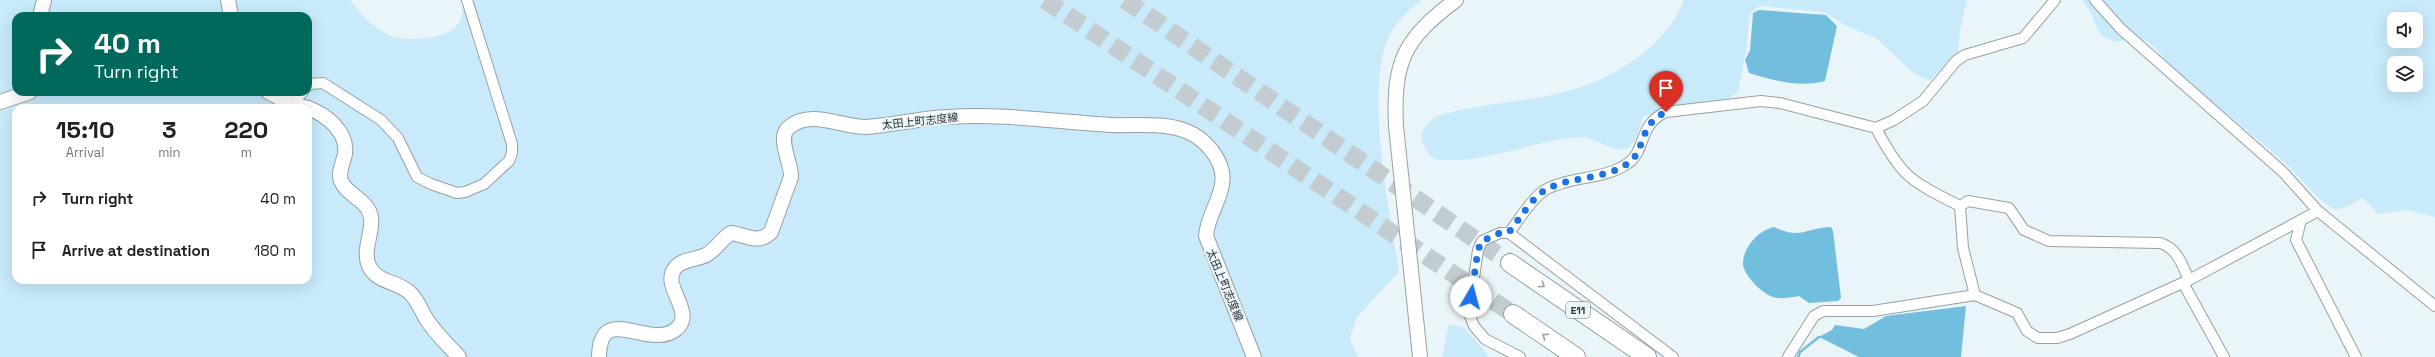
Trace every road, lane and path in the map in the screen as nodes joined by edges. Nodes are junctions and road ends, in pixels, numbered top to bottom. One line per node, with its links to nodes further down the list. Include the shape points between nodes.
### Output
1 (44, 0): 7 (main road)
2 (228, 0): 8 (main road)
3 (467, 0): 9 (street, via 512,144 509,161 484,184 457,193 417,177 398,138 381,120 323,83)
4 (1456, 0): 29 (main road, via 1423,26 1410,42 1400,63 1395,96)
5 (2055, 0): 16 (street, via 2023,38 1965,55 1956,61 1923,101 1894,120)
6 (2095, 0): 18 (street, via 2121,29 2282,172)
7 (41, 12)
8 (230, 12)
9 (312, 84)
10 (18, 96): 13 (main road)
11 (276, 96): 14 (main road)
12 (299, 96): 14 (street)
13 (0, 102)
14 (291, 104)
15 (312, 110): 26 (main road, via 332,123 345,142 340,173 342,181 362,201 371,216 366,254 369,266 382,279 408,291 434,330)
16 (1876, 128): 17 (street, via 1903,173 1917,184); 20 (street, via 1761,101 1666,112 1654,117 1634,158 1627,164 1568,181 1544,191)
17 (1960, 206): 22 (street, via 1968,201 2009,208 2024,230 2048,241 2164,244 2173,250); 23 (street, via 1963,248)
18 (2318, 211): 19 (street); 24 (street)
19 (2301, 220): 22 (street); 36 (street, via 2296,240)
20 (1509, 232): 30 (street, via 1482,241 1478,250 1469,313 1474,326 1486,339); 33 (street)
21 (1510, 263): 32 (highway, E11, one-way to 32)
22 (2186, 281): 23 (street, via 2094,325 2057,338 2038,338 2027,331 2017,313); 35 (street)
23 (1974, 295): 34 (street, via 1873,312 1823,311 1814,316)
24 (2435, 306)
25 (1513, 314): 31 (highway, one-way to 25)
26 (459, 357)
27 (599, 357): 28 (main road, 太田上町志度線, via 603,336 610,330 627,328 658,336 675,330 681,323 683,314 672,284 672,276 681,263 706,255 731,233 756,240 765,238 771,232 791,177 792,168 784,142 784,136 789,128 800,122 815,119 866,127 976,116 1106,125 1164,126 1186,131 1200,139 1218,162 1222,179 1221,196 1207,225 1206,236)
28 (1254, 357)
29 (1420, 357)
30 (1520, 357)
31 (1576, 357)
32 (1647, 357)
33 (1673, 357)
34 (1788, 357)
35 (2224, 357)
36 (2356, 357)

